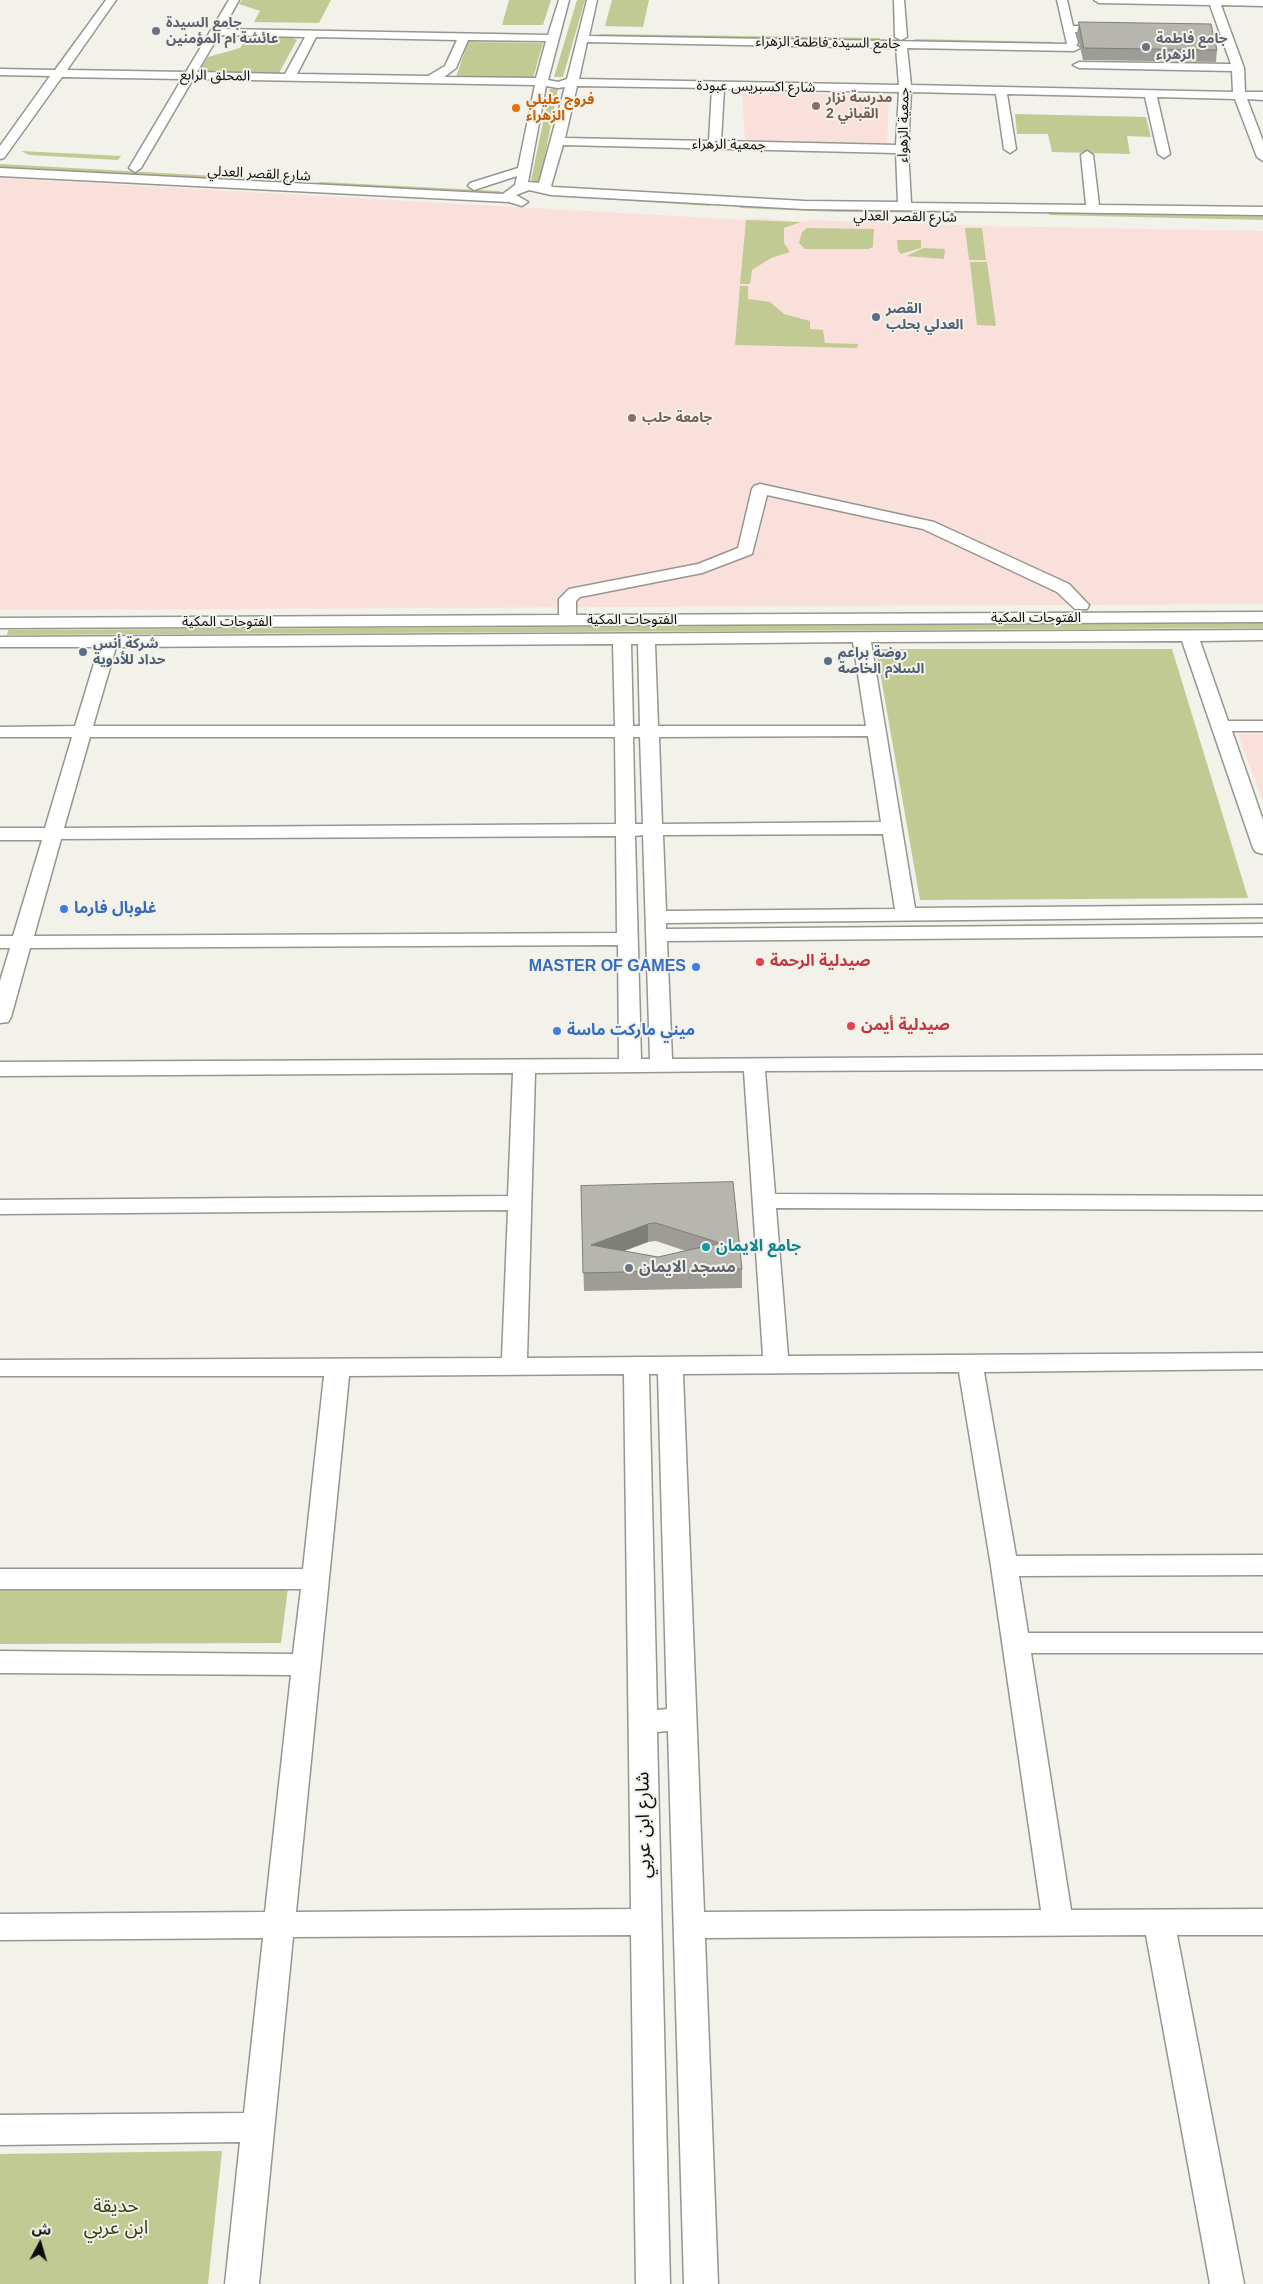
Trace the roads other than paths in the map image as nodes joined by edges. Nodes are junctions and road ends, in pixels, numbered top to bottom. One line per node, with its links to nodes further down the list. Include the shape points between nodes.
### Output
1 (111, 0): 22 (street)
2 (234, 0): 11 (street)
3 (564, 0): 15 (street)
4 (592, 0): 16 (street)
5 (899, 0): 19 (street, جمعية الزهواء)
6 (1062, 0): 18 (street)
7 (1099, 0): 8 (street)
8 (1126, 0): 9 (street)
9 (1215, 1): 10 (street); 20 (street, via 1219,31)
10 (1263, 3)
11 (218, 28): 13 (street); 14 (street); 23 (street)
12 (1117, 29): 18 (street, جامع السيدة فاطمة الزهراء)
13 (391, 32): 14 (street); 15 (street); 17 (street)
14 (312, 34): 24 (street)
15 (553, 34): 17 (street); 27 (street)
16 (584, 35): 19 (street, جامع السيدة فاطمة الزهراء); 28 (street)
17 (463, 38): 26 (street, via 450,68)
18 (1071, 39): 19 (street, جامع السيدة فاطمة الزهراء); 25 (street)
19 (901, 40): 30 (street, جمعية الزهواء)
20 (1238, 68): 25 (street); 33 (street)
21 (0, 72): 22 (street, المحلق الرابع)
22 (60, 73): 23 (street, المحلق الرابع); 40 (street)
23 (190, 76): 24 (street, المحلق الرابع); 44 (street)
24 (289, 78): 26 (street, المحلق الرابع)
25 (1082, 79): 31 (street, شارع اكسبريس عبودة); 32 (street, شارع اكسبريس عبودة)
26 (429, 81): 27 (street, المحلق الرابع)
27 (541, 82): 28 (street, شارع اكسبريس عبودة, via 558,85); 45 (street)
28 (571, 82): 29 (street, شارع اكسبريس عبودة); 35 (street)
29 (718, 86): 30 (street, شارع اكسبريس عبودة); 36 (street)
30 (905, 89): 31 (street, شارع اكسبريس عبودة); 37 (street, جمعية الزهواء)
31 (1001, 91): 38 (street)
32 (1150, 94): 33 (street, شارع اكسبريس عبودة); 39 (street)
33 (1239, 95): 34 (street, شارع اكسبريس عبودة); 42 (street)
34 (1263, 96)
35 (557, 141): 36 (street, جمعية الزهراء); 51 (street)
36 (715, 145): 37 (street, جمعية الزهراء)
37 (902, 149): 53 (street, جمعية الزهواء)
38 (1010, 149)
39 (1164, 154)
40 (0, 155)
41 (1087, 155): 54 (street)
42 (1263, 157)
43 (0, 161): 44 (street, شارع القصر العدلي)
44 (134, 168): 47 (street, شارع القصر العدلي)
45 (524, 170): 48 (street); 50 (street)
46 (0, 172): 49 (street, شارع القصر العدلي)
47 (305, 177): 48 (street, شارع القصر العدلي); 49 (street)
48 (474, 186): 50 (street, شارع القصر العدلي)
49 (297, 188): 50 (street, شارع القصر العدلي)
50 (517, 191): 51 (street, شارع القصر العدلي)
51 (543, 196): 52 (street, شارع القصر العدلي)
52 (724, 206): 53 (street, شارع القصر العدلي); 56 (street, شارع القصر العدلي, via 887,217)
53 (905, 206): 56 (street, شارع القصر العدلي)
54 (1093, 209): 55 (street, شارع القصر العدلي); 56 (street, شارع القصر العدلي)
55 (1263, 212)
56 (1033, 214): 57 (street, شارع القصر العدلي)
57 (1263, 224)
58 (1081, 605): 60 (street, via 1063,588 928,525 760,489 746,551 702,568 575,593 567,598)
59 (1263, 617): 60 (street, الفتوحات المكية)
60 (568, 620): 61 (street, الفتوحات المكية)
61 (0, 623)
62 (1189, 635): 63 (street); 64 (street); 69 (street)
63 (1263, 635)
64 (861, 637): 66 (street); 71 (street)
65 (622, 638): 66 (street); 67 (street); 74 (street)
66 (646, 638): 75 (street)
67 (109, 641): 68 (street); 73 (street)
68 (0, 642)
69 (1221, 726): 70 (street); 81 (street)
70 (1263, 726)
71 (876, 731): 75 (street); 76 (street)
72 (0, 732): 73 (street)
73 (82, 732): 74 (street); 80 (street)
74 (624, 732): 75 (street); 77 (street)
75 (650, 732): 78 (street)
76 (892, 828): 78 (street); 83 (street)
77 (626, 830): 78 (street); 80 (street); 86 (street)
78 (653, 830): 84 (street)
79 (0, 834): 80 (street)
80 (53, 834): 88 (street)
81 (1263, 848)
82 (1263, 911): 83 (street)
83 (906, 915): 84 (street)
84 (656, 926): 85 (street); 93 (street)
85 (1263, 930)
86 (628, 939): 88 (street); 92 (street)
87 (0, 942): 88 (street)
88 (22, 942): 89 (street)
89 (0, 1017)
90 (1263, 1062): 91 (street)
91 (754, 1064): 93 (street); 96 (street)
92 (630, 1065): 93 (street); 94 (street)
93 (660, 1065)
94 (524, 1066): 95 (street); 97 (street)
95 (0, 1068)
96 (764, 1201): 98 (street); 102 (street)
97 (519, 1203): 99 (street); 105 (street)
98 (1263, 1203)
99 (0, 1207)
100 (1263, 1361): 101 (street)
101 (970, 1363): 102 (street); 109 (street)
102 (776, 1365): 104 (street)
103 (636, 1366): 104 (street); 105 (street); 117 (street, شارع ابن عربي)
104 (670, 1366): 116 (street)
105 (514, 1367): 107 (street)
106 (0, 1368): 107 (street)
107 (337, 1368): 111 (street)
108 (1263, 1565): 109 (street)
109 (1004, 1566): 112 (street)
110 (0, 1579): 111 (street)
111 (315, 1579): 115 (street)
112 (1014, 1643): 113 (street); 120 (street)
113 (1263, 1643)
114 (0, 1662): 115 (street)
115 (306, 1665): 123 (street)
116 (682, 1720): 117 (street); 122 (street)
117 (642, 1721): 118 (street, شارع ابن عربي)
118 (646, 1922): 123 (street); 128 (street, شارع ابن عربي)
119 (1263, 1922): 121 (street)
120 (1058, 1923): 121 (street); 122 (street)
121 (1159, 1923): 130 (street)
122 (689, 1925): 129 (street)
123 (279, 1926): 124 (street); 125 (street)
124 (0, 1927)
125 (258, 2127): 126 (street); 127 (street)
126 (0, 2130)
127 (242, 2284)
128 (652, 2284)
129 (701, 2284)
130 (1227, 2284)

